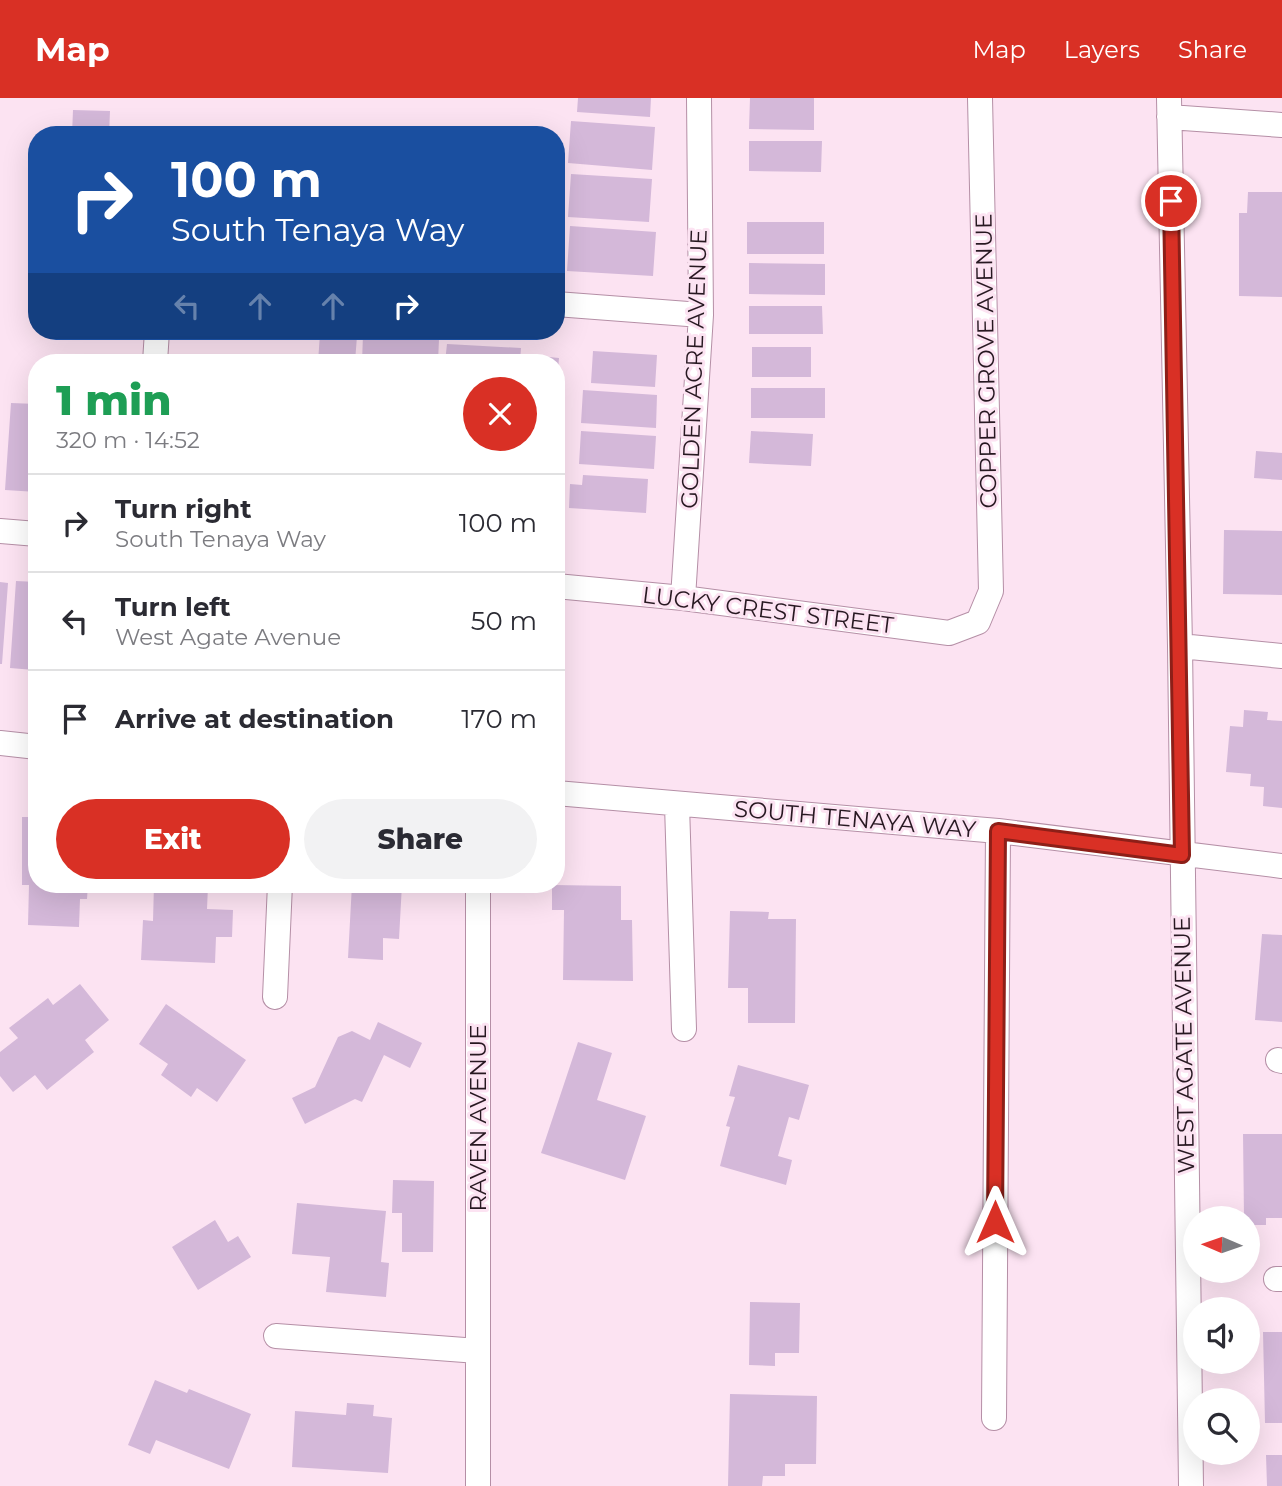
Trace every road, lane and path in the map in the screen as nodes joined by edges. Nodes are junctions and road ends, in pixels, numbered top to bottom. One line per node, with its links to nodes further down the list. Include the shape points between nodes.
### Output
1 (699, 98): 6 (street, GOLDEN ACRE AVENUE)
2 (980, 98): 11 (street, COPPER GROVE AVENUE, via 991,591)
3 (1169, 107): 4 (street); 12 (street, WEST AGATE AVENUE)
4 (1282, 125)
5 (565, 305): 6 (street)
6 (701, 315): 10 (street, GOLDEN ACRE AVENUE)
7 (0, 531): 8 (street)
8 (28, 533)
9 (565, 587): 10 (street, LUCKY CREST STREET)
10 (683, 598): 11 (street, LUCKY CREST STREET, via 949,633)
11 (978, 622)
12 (1180, 646): 13 (street); 19 (street, WEST AGATE AVENUE)
13 (1282, 656)
14 (0, 743): 15 (street)
15 (28, 746)
16 (565, 794): 17 (street, SOUTH TENAYA WAY)
17 (677, 805): 18 (street, SOUTH TENAYA WAY); 24 (street)
18 (998, 831): 19 (street, SOUTH TENAYA WAY); 27 (street)
19 (1182, 855): 20 (street, SOUTH TENAYA WAY); 29 (street, WEST AGATE AVENUE)
20 (1282, 866)
21 (280, 893): 23 (street)
22 (478, 893): 26 (street, RAVEN AVENUE)
23 (275, 997)
24 (684, 1029)
25 (276, 1336): 26 (street)
26 (478, 1352): 28 (street, RAVEN AVENUE)
27 (994, 1418)
28 (478, 1486)
29 (1191, 1486)

